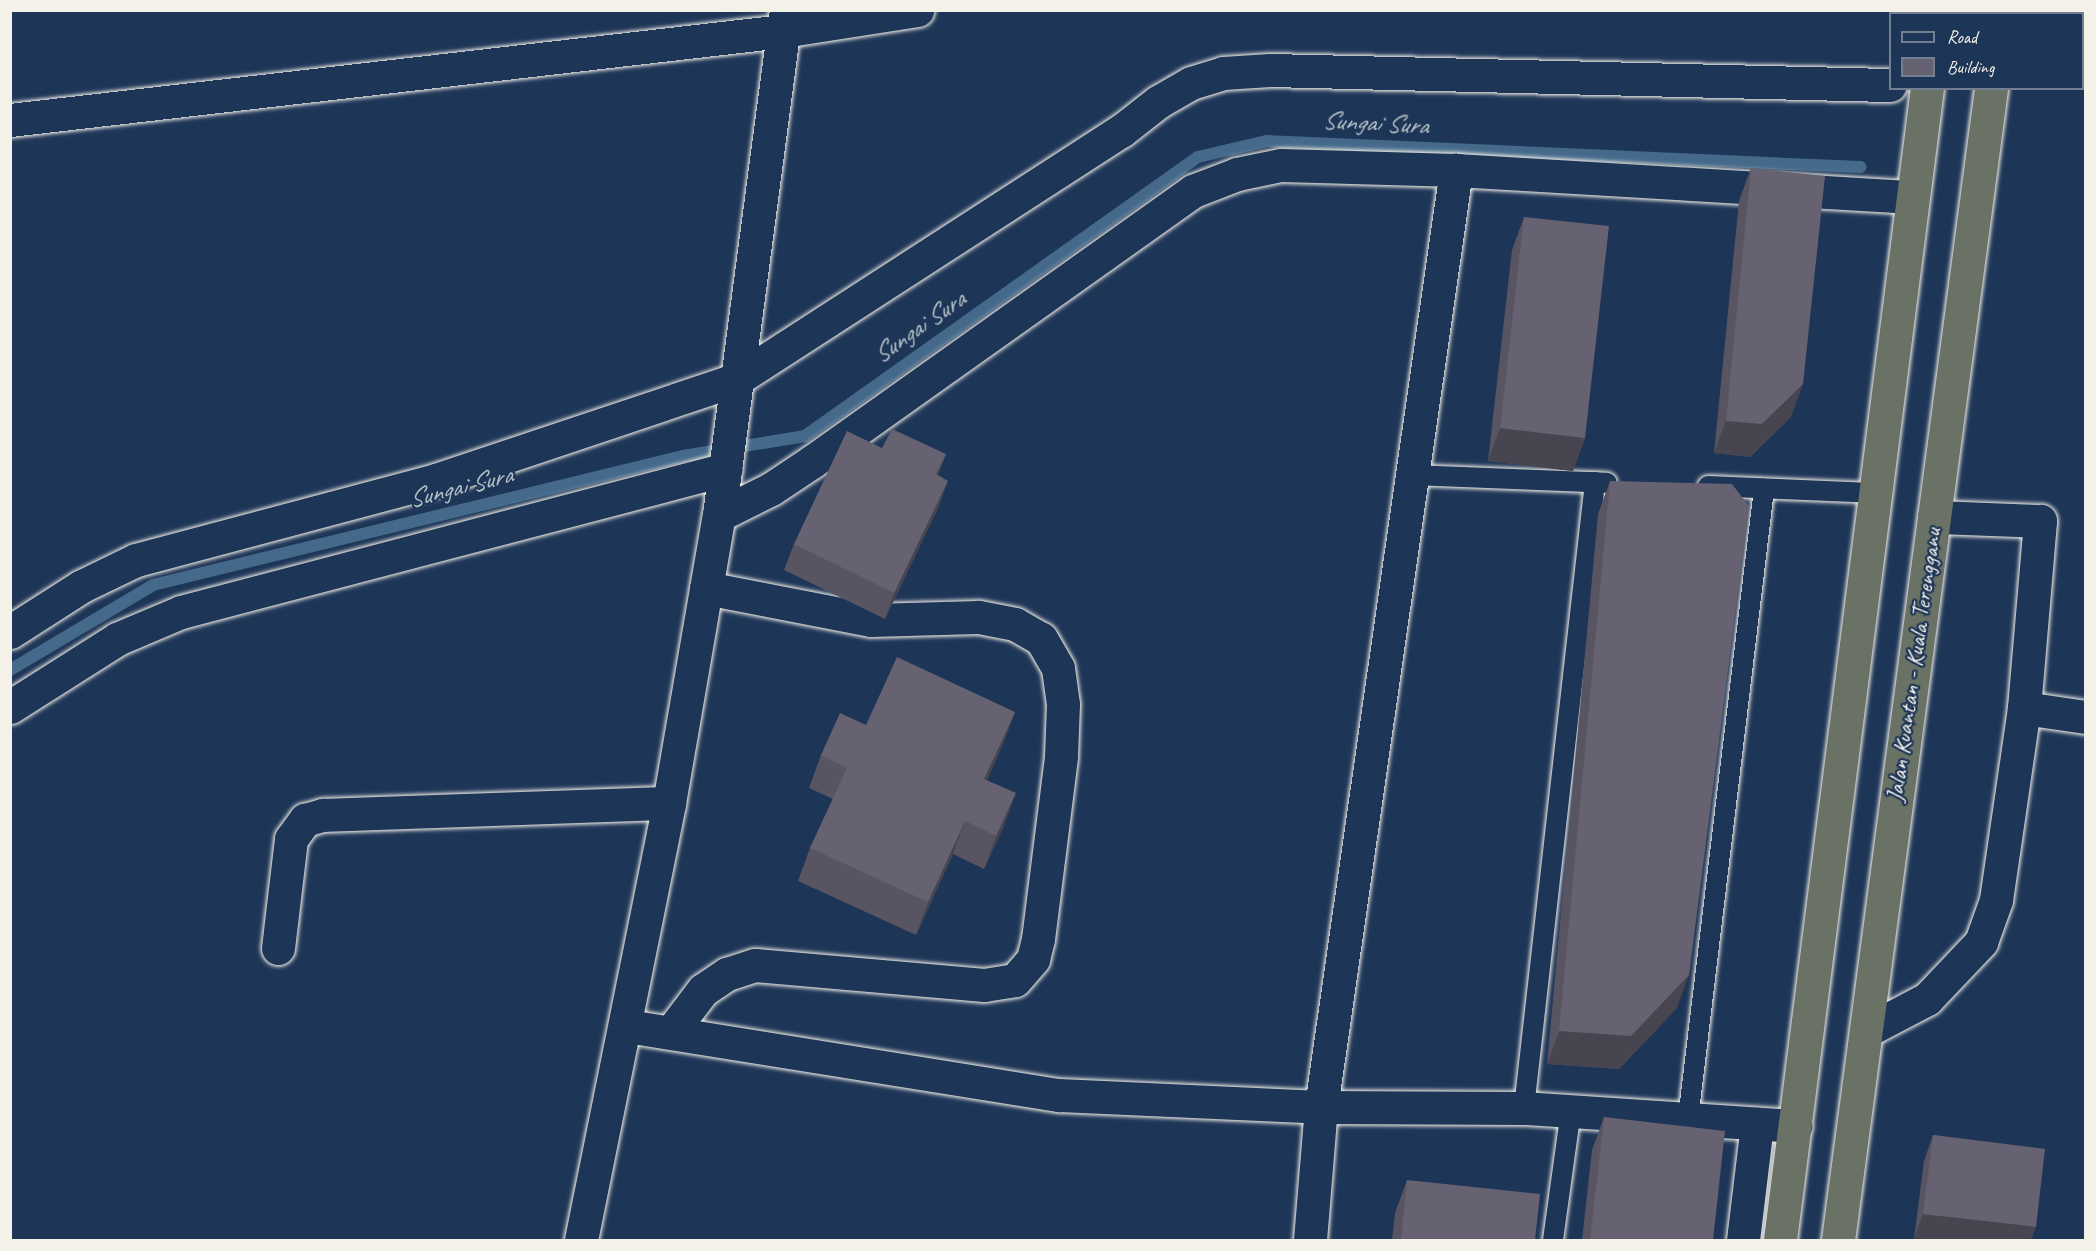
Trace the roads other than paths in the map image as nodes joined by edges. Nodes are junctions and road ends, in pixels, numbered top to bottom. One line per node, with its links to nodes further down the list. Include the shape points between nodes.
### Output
1 (917, 10): 2 (street)
2 (784, 21): 6 (street); 9 (street)
3 (1889, 85): 9 (street, via 1270,70 1223,74 1191,83 1158,102)
4 (1927, 90): 8 (highway)
5 (1991, 90): 18 (highway, Jalan Kuantan - Kuala Terengganu)
6 (10, 120)
7 (1456, 170): 8 (street); 11 (street); 17 (street, via 1281,165 1237,174 1194,191 813,461 771,489)
8 (1912, 197): 16 (highway)
9 (735, 393): 10 (street); 20 (street, via 436,480 136,560 82,585)
10 (726, 465): 17 (street); 21 (street, via 181,612 117,639)
11 (1412, 475): 12 (lane); 29 (street)
12 (1595, 482): 13 (lane); 30 (lane)
13 (1629, 483)
14 (1686, 486): 15 (lane)
15 (1764, 489): 16 (lane); 32 (lane)
16 (1878, 493): 34 (highway)
17 (719, 514): 19 (street)
18 (1934, 517): 22 (street, via 2040,522); 27 (highway, Jalan Kuantan - Kuala Terengganu)
19 (706, 588): 24 (street); 28 (street, via 871,621 978,616 1016,624 1041,639 1058,668 1063,704 1060,756 1038,939 1033,959 1015,980 984,985 755,965 727,974 703,990)
20 (10, 632)
21 (10, 707)
22 (2024, 708): 23 (street); 27 (street, via 1996,900 1981,942 1927,999)
23 (2085, 717)
24 (669, 803): 25 (street, via 323,815 305,820 291,839); 26 (street)
25 (278, 948)
26 (627, 1026): 28 (street); 35 (street)
27 (1866, 1031): 40 (highway, Jalan Kuantan - Kuala Terengganu)
28 (671, 1032): 29 (street, via 1059,1095)
29 (1321, 1107): 30 (street); 36 (street)
30 (1524, 1108): 31 (street)
31 (1571, 1111): 32 (street); 37 (lane)
32 (1688, 1119): 33 (street)
33 (1757, 1124): 34 (street); 38 (street)
34 (1795, 1126): 39 (highway)
35 (581, 1240)
36 (1310, 1240)
37 (1553, 1240)
38 (1743, 1240)
39 (1780, 1240)
40 (1838, 1240)

